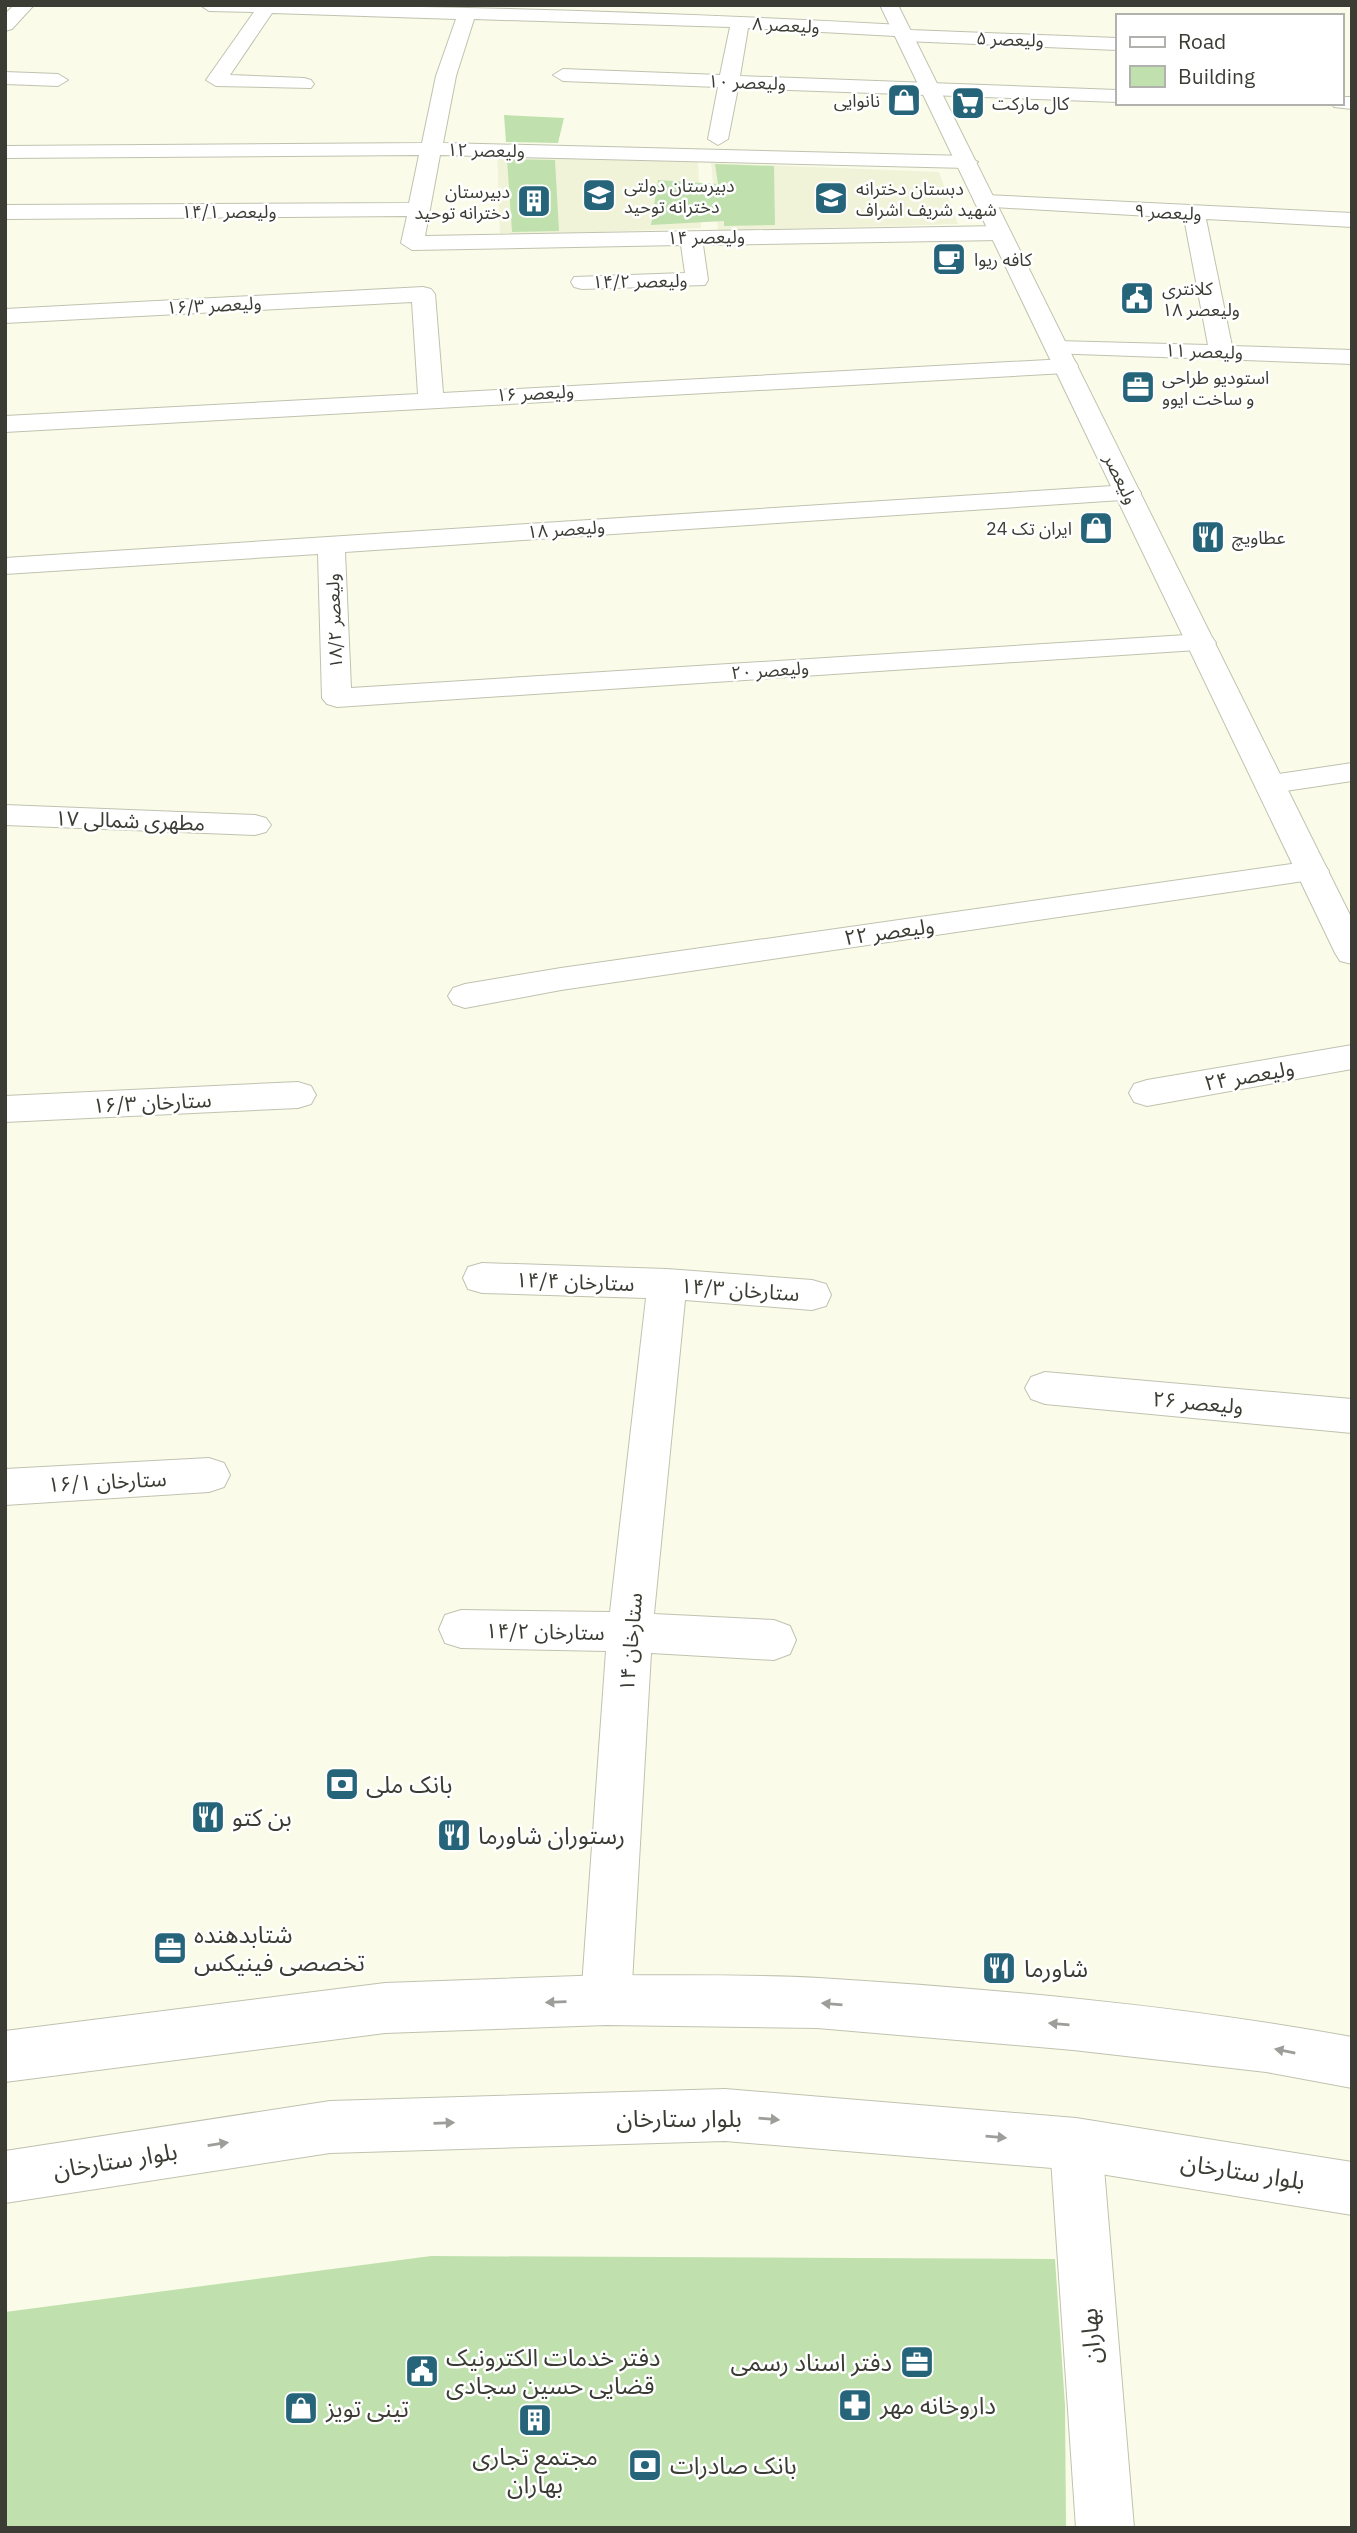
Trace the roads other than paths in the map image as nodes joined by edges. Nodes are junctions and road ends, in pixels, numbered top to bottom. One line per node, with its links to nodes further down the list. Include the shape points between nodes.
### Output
1 (25, 5): 7 (street)
2 (209, 5): 4 (street, ۸ ولیعصر)
3 (889, 5): 8 (street, ولیعصر)
4 (267, 7): 5 (street, ۸ ولیعصر); 14 (street, via 216,80)
5 (467, 13): 6 (street, ۸ ولیعصر); 18 (street, via 446,76)
6 (740, 22): 8 (street, ۸ ولیعصر); 13 (street)
7 (5, 25)
8 (903, 33): 9 (street, ۵ ولیعصر); 15 (street, ولیعصر)
9 (1116, 44)
10 (563, 75): 13 (street, ۱۰ ولیعصر)
11 (5, 78): 12 (street)
12 (58, 80)
13 (731, 81): 15 (street, ۱۰ ولیعصر); 17 (street)
14 (304, 84)
15 (930, 90): 16 (street, ۱۰ ولیعصر); 20 (street, ولیعصر)
16 (1116, 96)
17 (718, 139)
18 (432, 149): 19 (street, ۱۲ ولیعصر); 20 (street, ۱۲ ولیعصر); 22 (street)
19 (5, 152)
20 (967, 162): 21 (street, ولیعصر)
21 (985, 201): 24 (street, ۹ ولیعصر); 26 (street, ولیعصر)
22 (419, 209): 23 (street, ۱۴/۱ ولیعصر); 27 (street, ۱۴ ولیعصر, via 412,243)
23 (5, 212)
24 (1194, 213): 25 (street, ۹ ولیعصر); 30 (street)
25 (1352, 220)
26 (1000, 233): 27 (street, ۱۴ ولیعصر); 31 (street, ولیعصر)
27 (691, 238): 28 (street, ۱۴/۲ ولیعصر, via 697,279)
28 (582, 282)
29 (5, 316): 33 (street, ۱۶/۳ ولیعصر, via 423,294)
30 (1221, 351): 31 (street, ۱۱ ولیعصر); 32 (street, ۱۱ ولیعصر)
31 (1061, 357): 33 (street, ۱۶ ولیعصر); 35 (street, ولیعصر)
32 (1352, 357)
33 (431, 398): 34 (street, ۱۶ ولیعصر)
34 (5, 424)
35 (1128, 493): 36 (street, ۱۸ ولیعصر); 38 (street, ولیعصر)
36 (331, 545): 37 (street, ۱۸ ولیعصر); 39 (street, ۱۸/۲ ولیعصر)
37 (5, 566)
38 (1202, 643): 39 (street, ۲۰ ولیعصر); 41 (street, ولیعصر)
39 (337, 698)
40 (1352, 772): 41 (street)
41 (1272, 784): 44 (street, ولیعصر)
42 (5, 815): 43 (street, ۱۷ مطهری شمالی)
43 (255, 825)
44 (1313, 871): 45 (street, ولیعصر); 46 (street, ۲۲ ولیعصر)
45 (1352, 953)
46 (465, 996)
47 (1352, 1058): 48 (street, ۲۴ ولیعصر)
48 (1147, 1093)
49 (298, 1095): 50 (street, ۱۶/۳ ستارخان)
50 (5, 1109)
51 (482, 1278): 52 (street, ۱۴/۴ ستارخان)
52 (667, 1284): 53 (street, ۱۴/۳ ستارخان); 59 (street, ۱۴ ستارخان)
53 (812, 1295)
54 (1045, 1388): 55 (street, ۲۶ ولیعصر)
55 (1352, 1416)
56 (209, 1475): 57 (street, ۱۶/۱ ستارخان)
57 (5, 1487)
58 (461, 1629): 59 (street, ۱۴/۲ ستارخان)
59 (630, 1632): 60 (street, ۱۴/۲ ستارخان); 61 (street, ۱۴ ستارخان)
60 (774, 1640)
61 (606, 2000): 62 (street, one-way to 62, via 385,2008); 63 (street, one-way to 61, via 1266,2047 951,2014 817,2003)
62 (5, 2057)
63 (1352, 2063)
64 (1076, 2144): 65 (street, بلوار ستارخان, one-way to 64, via 330,2127 725,2115); 66 (street, بلوار ستارخان); 67 (street, بهاران)
65 (5, 2177)
66 (1352, 2189)
67 (1105, 2528)

